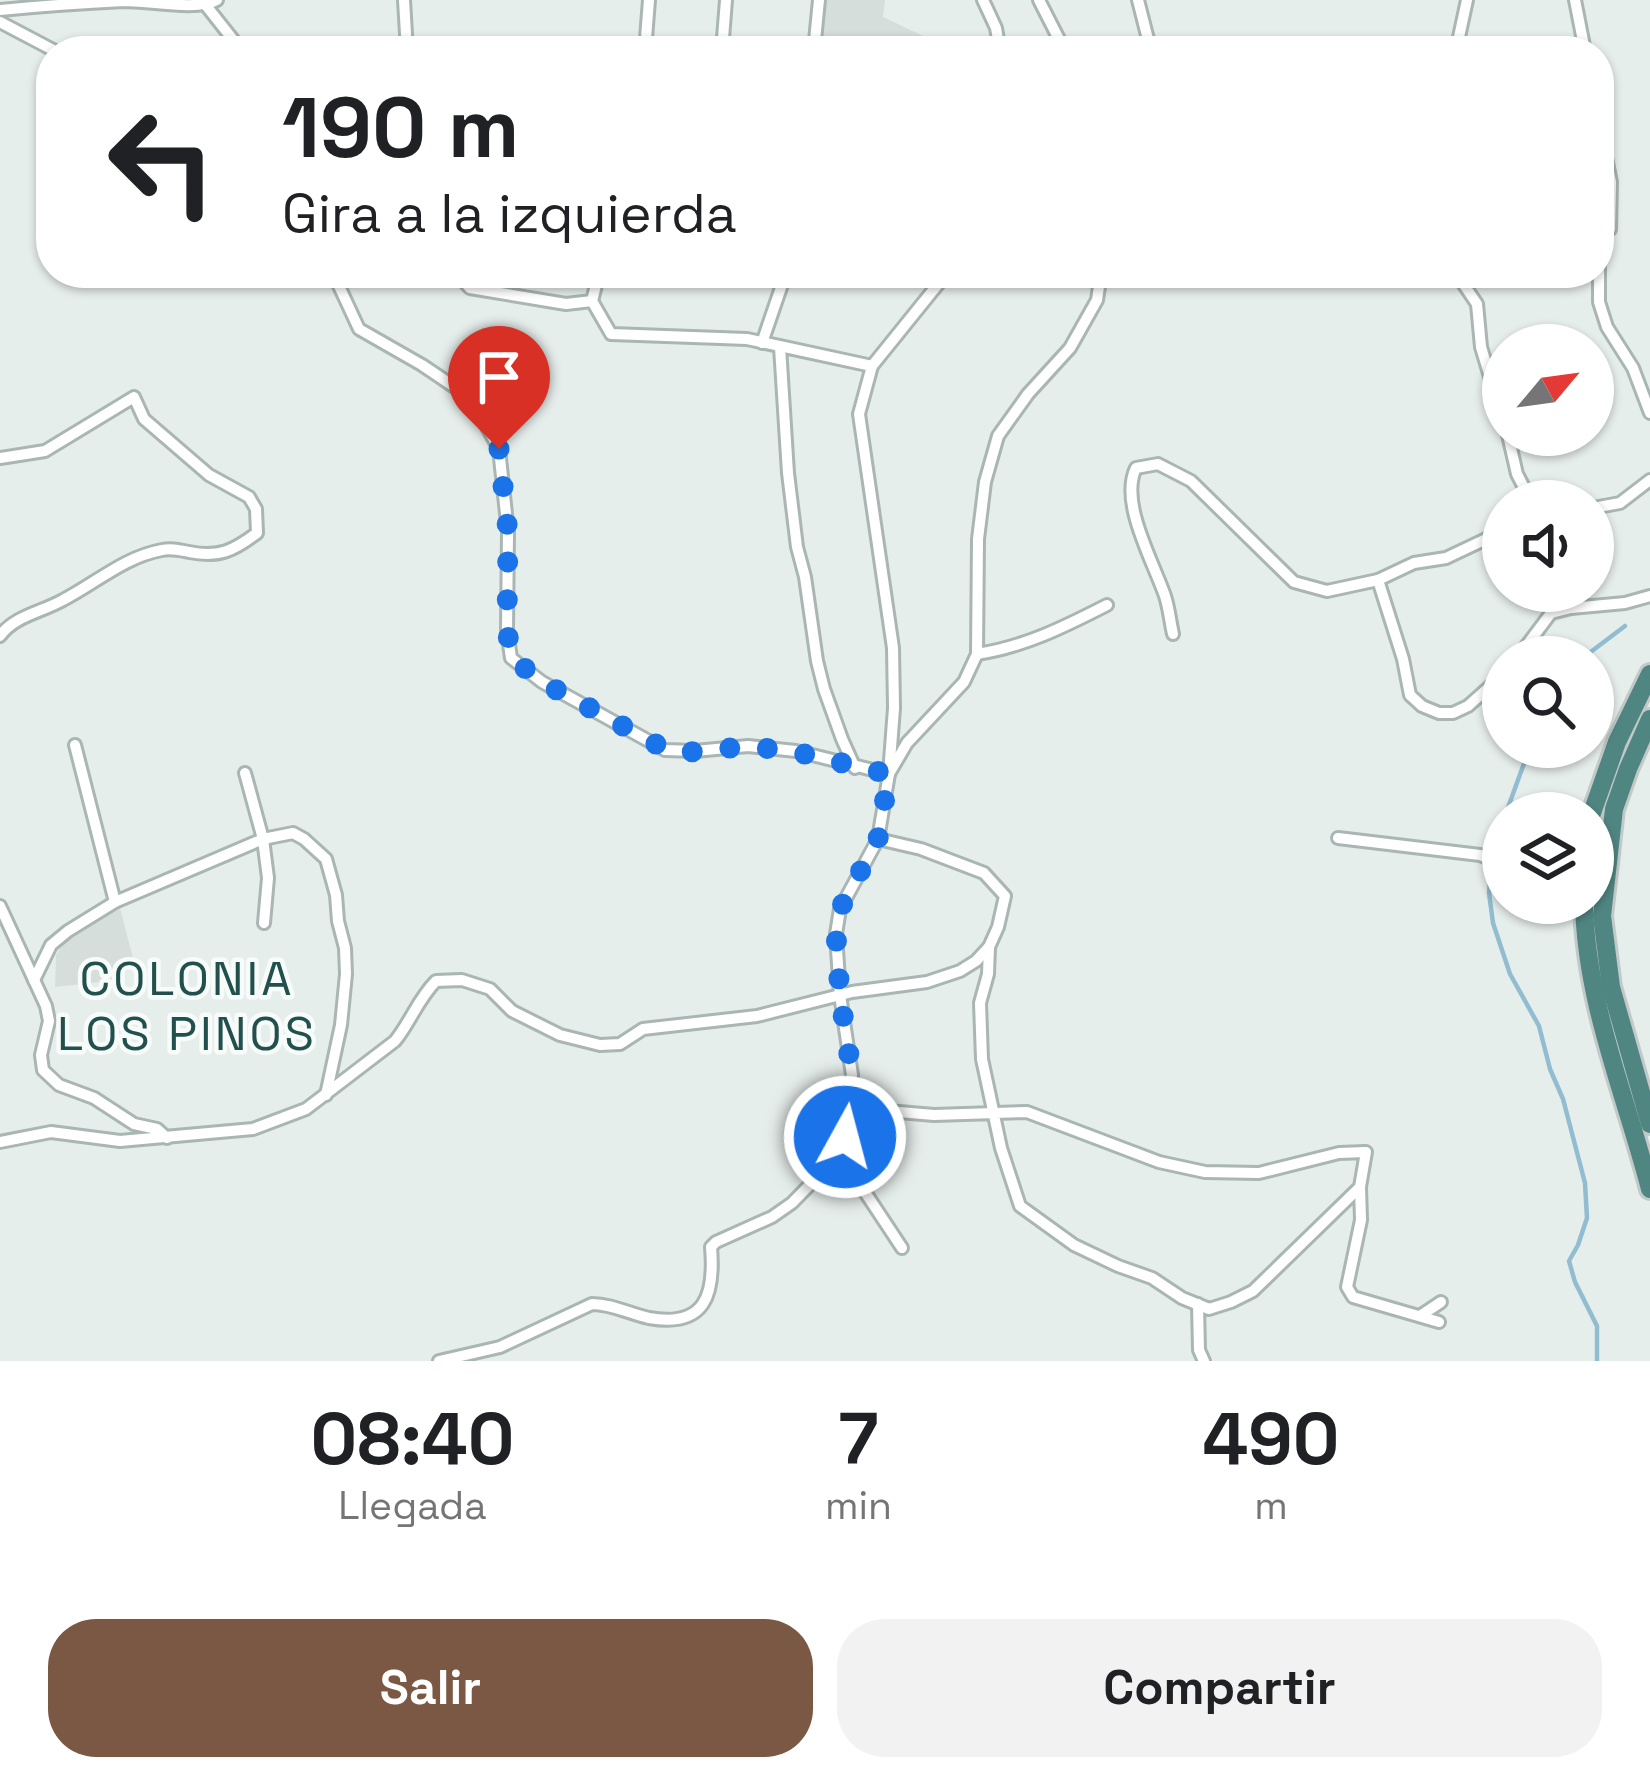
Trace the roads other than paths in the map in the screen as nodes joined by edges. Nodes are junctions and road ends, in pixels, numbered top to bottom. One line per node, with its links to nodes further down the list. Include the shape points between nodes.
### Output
1 (404, 0): 15 (street)
2 (649, 0): 16 (street)
3 (726, 0): 17 (street)
4 (819, 0): 18 (street)
5 (983, 0): 19 (street)
6 (1039, 0): 20 (street)
7 (1138, 0): 21 (street)
8 (1467, 0): 22 (street)
9 (1575, 0): 23 (street)
10 (120, 1): 11 (street); 12 (street)
11 (208, 2): 14 (street)
12 (0, 10)
13 (0, 22): 24 (street)
14 (232, 36)
15 (406, 36)
16 (646, 36)
17 (723, 36)
18 (815, 36)
19 (997, 36)
20 (1057, 36)
21 (1147, 36)
22 (1459, 36)
23 (1582, 36)
24 (36, 41)
25 (340, 288): 54 (street, via 359,329 471,398 499,449 512,658 665,749 748,746)
26 (470, 288): 33 (street)
27 (595, 288): 33 (street)
28 (781, 288): 34 (street)
29 (935, 288): 37 (street)
30 (1098, 288): 49 (street, via 1070,348 998,436 980,520)
31 (1466, 288): 36 (street, via 1477,304)
32 (1599, 288): 38 (street, via 1607,327)
33 (592, 301): 34 (street, via 610,334)
34 (762, 343): 35 (street)
35 (780, 347): 37 (street); 54 (street, via 796,547 824,689)
36 (1482, 350)
37 (872, 366): 56 (street, via 859,414 892,649)
38 (1650, 413)
39 (0, 458): 47 (street, via 45,451 134,397 144,419 209,475 249,497 257,533 221,553 142,554)
40 (1650, 480): 41 (street)
41 (1614, 504)
42 (1482, 541): 43 (street)
43 (1378, 580): 46 (street, via 1327,591 1294,582 1191,482 1158,464 1136,468 1129,481 1135,509); 51 (street, via 1411,695 1453,713)
44 (1650, 596): 48 (street, via 1551,613)
45 (1107, 605): 49 (street, via 1054,632)
46 (1173, 634)
47 (0, 636)
48 (1534, 636)
49 (976, 654): 56 (street, via 964,682)
50 (1650, 674): 57 (highway)
51 (1482, 694)
52 (1650, 719): 72 (highway, via 1614,808 1602,916 1611,987)
53 (75, 745): 62 (street)
54 (855, 768): 56 (street)
55 (245, 773): 59 (street)
56 (889, 774): 60 (street)
57 (1597, 792)
58 (1338, 838): 61 (street)
59 (263, 839): 62 (street); 64 (street); 69 (street, via 304,839 326,859 336,895 346,974)
60 (878, 839): 66 (street, via 984,873 1004,896); 68 (street, via 840,909)
61 (1482, 856)
62 (115, 902): 67 (street, via 51,945)
63 (0, 906): 67 (street)
64 (264, 923)
65 (1584, 924): 77 (highway, via 1593,994)
66 (989, 947): 68 (street, via 943,977); 70 (street, via 980,1003)
67 (34, 980): 73 (street, via 49,1021 43,1070)
68 (840, 995): 69 (street, via 757,1016 644,1029 600,1046 512,1011 490,989 436,981 395,1041); 71 (street)
69 (326, 1095): 73 (street, via 254,1129)
70 (994, 1114): 71 (street); 76 (street, via 1027,1112 1205,1172 1259,1173 1366,1152); 80 (street, via 1020,1205 1074,1245)
71 (850, 1116): 75 (street)
72 (1650, 1124)
73 (166, 1138): 74 (street, via 51,1132)
74 (0, 1142)
75 (835, 1160): 78 (street); 83 (street, via 792,1203 711,1247 709,1295 685,1317 653,1319 592,1304 500,1347)
76 (1360, 1186): 80 (street, via 1253,1291 1209,1309); 81 (street, via 1349,1292)
77 (1650, 1189)
78 (902, 1247)
79 (1441, 1302): 81 (street)
80 (1198, 1304): 84 (street)
81 (1420, 1316): 82 (street)
82 (1439, 1322)
83 (439, 1361)
84 (1204, 1361)

